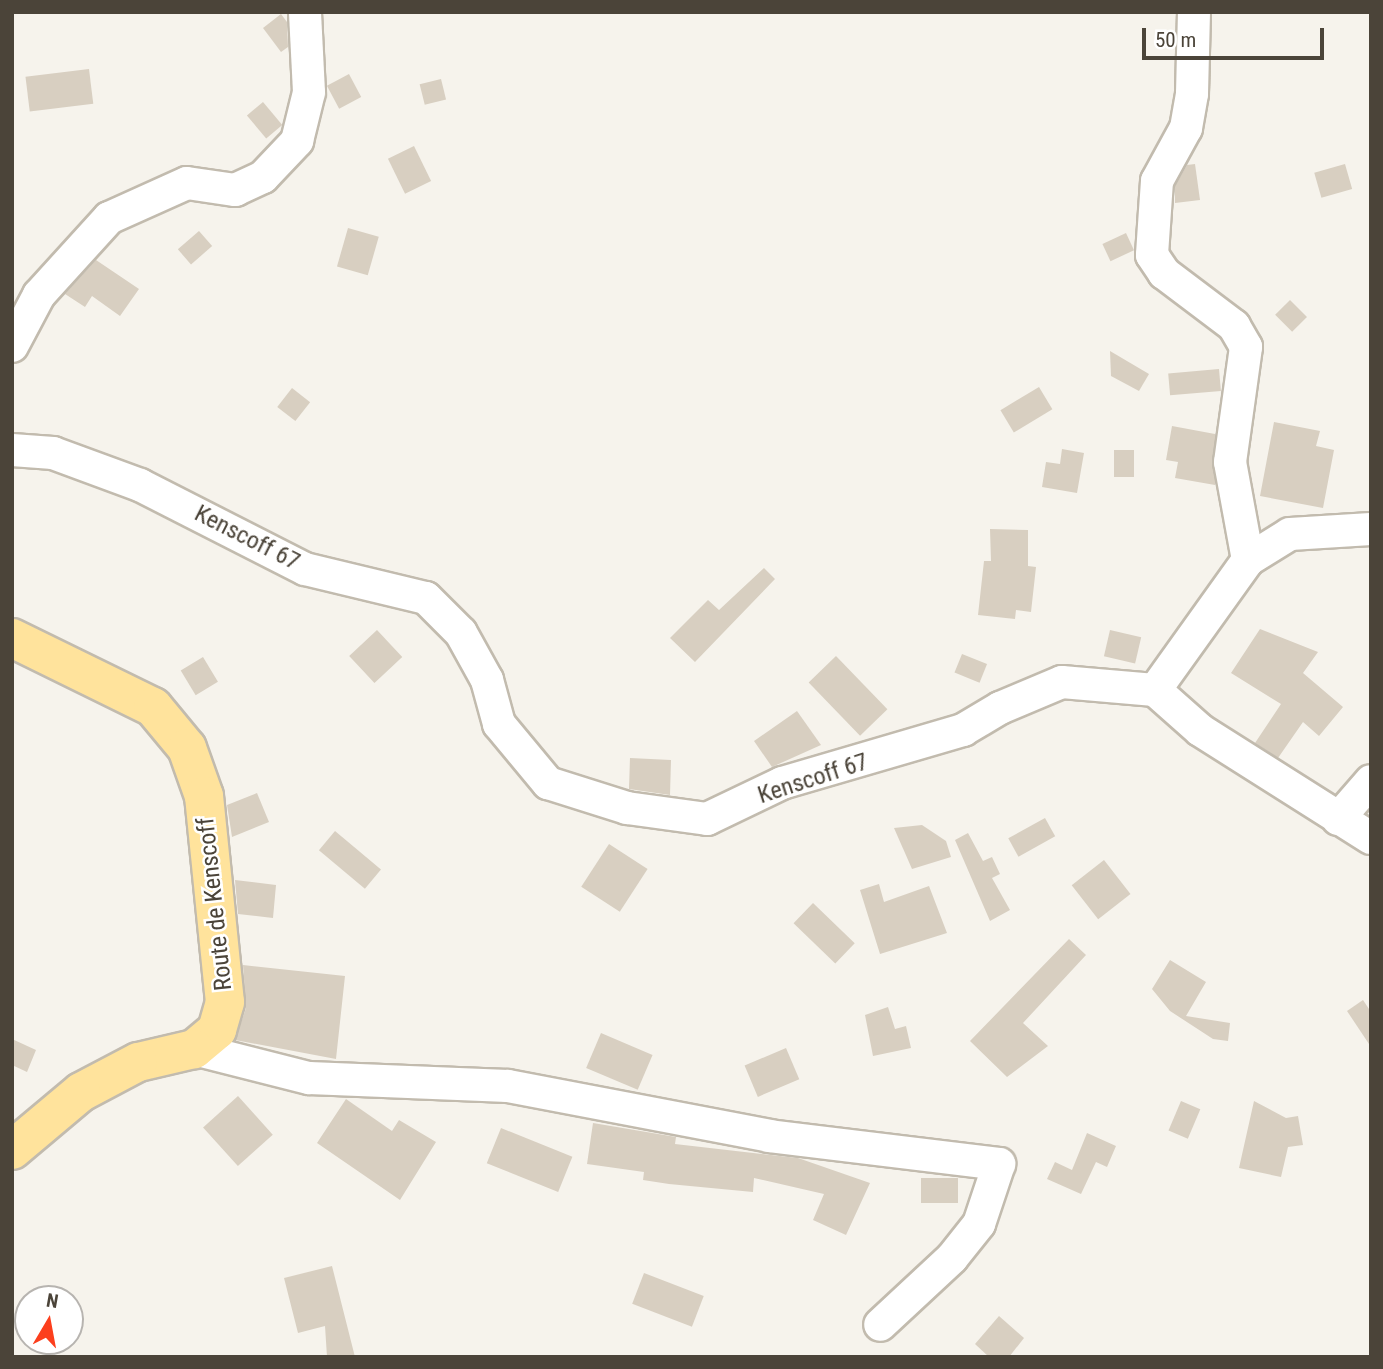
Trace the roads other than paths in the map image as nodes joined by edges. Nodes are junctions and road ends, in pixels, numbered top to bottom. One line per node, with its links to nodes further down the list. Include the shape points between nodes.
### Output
1 (305, 12): 3 (street, via 309,92 297,141 263,177 235,190 187,183 109,218 39,295)
2 (1194, 12): 6 (street, via 1186,128 1157,181 1150,238 1152,255 1164,273 1234,326 1246,347 1230,462)
3 (12, 346)
4 (12, 450): 8 (street, Kenscoff 67, via 53,453 140,485 305,569 426,598 461,633 486,680 499,724 548,783 627,808 707,819 782,783 963,730 1000,708 1062,682)
5 (1371, 528): 6 (street, via 1290,534)
6 (1248, 560): 8 (street)
7 (12, 638): 12 (main road, Route de Kenscoff, via 153,707 187,748 204,796 225,1002 217,1030)
8 (1155, 690): 10 (street, via 1200,730)
9 (1371, 780): 10 (street)
10 (1338, 820): 11 (street)
11 (1371, 838)
12 (194, 1049): 13 (main road, via 138,1062 80,1092); 14 (street, via 309,1078 508,1086 769,1136 999,1164 979,1224 952,1258)
13 (12, 1150)
14 (880, 1325)

